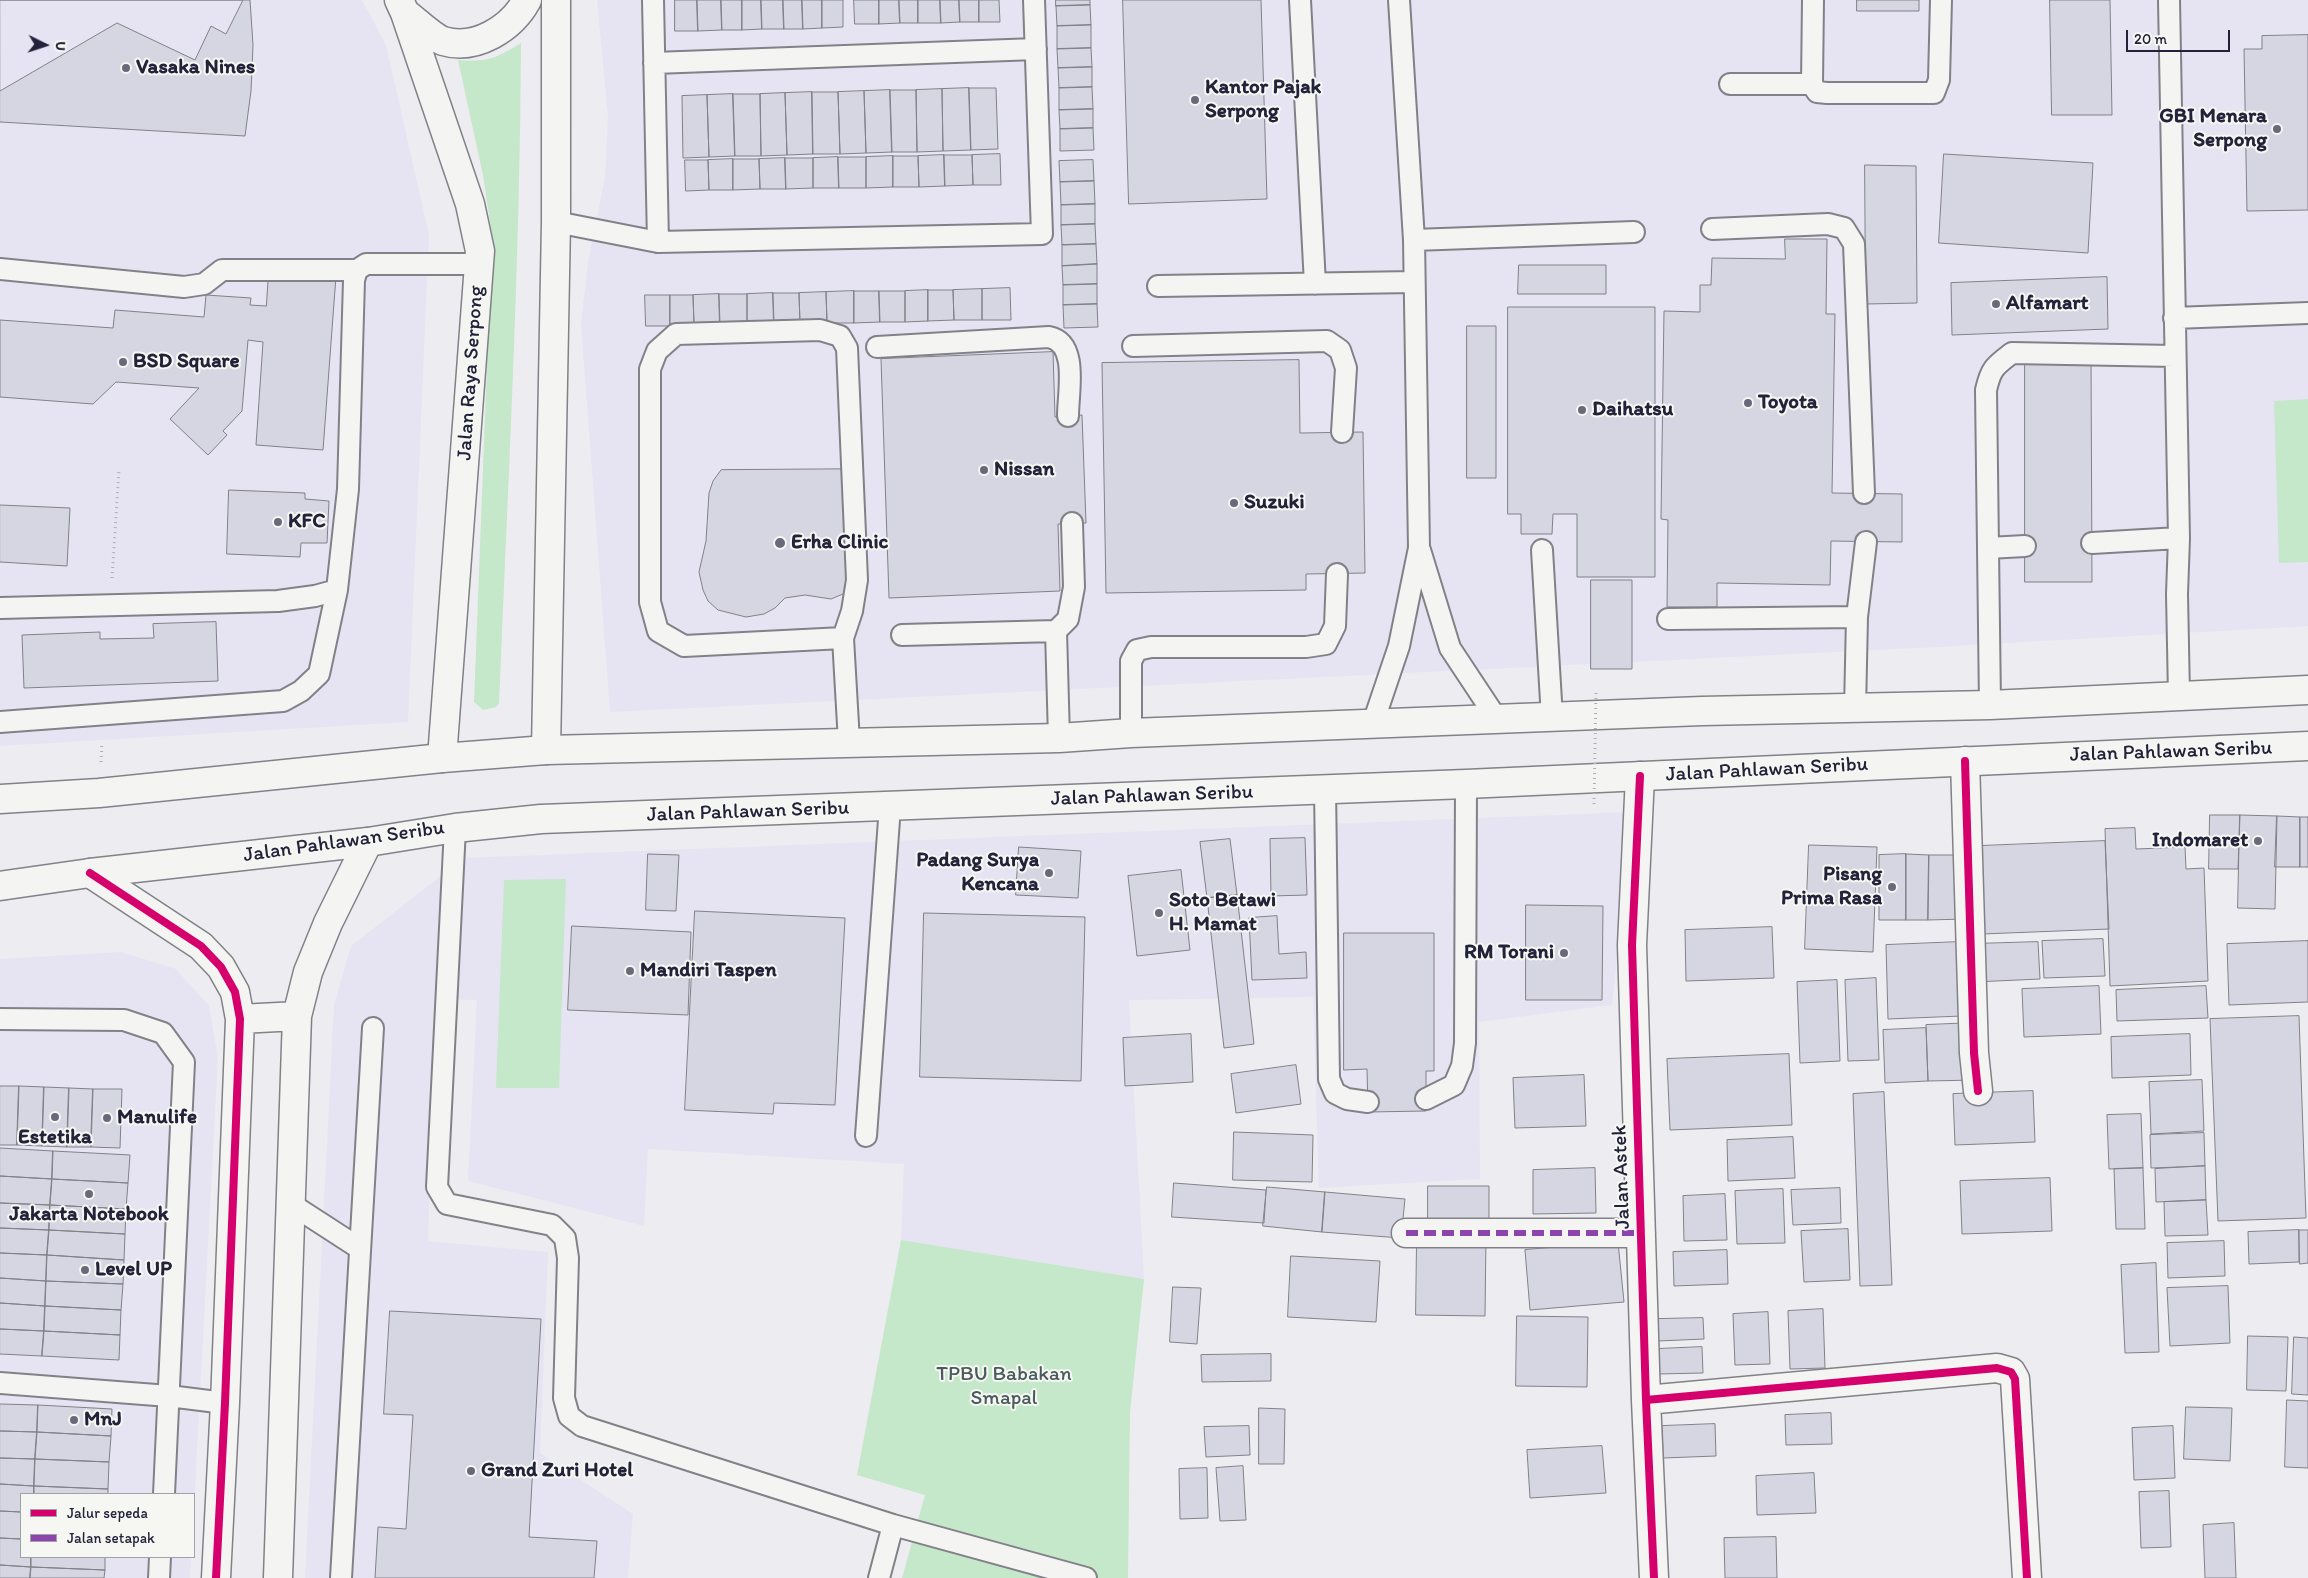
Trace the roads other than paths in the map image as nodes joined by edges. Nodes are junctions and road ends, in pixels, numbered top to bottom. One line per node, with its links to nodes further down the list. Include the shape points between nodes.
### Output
1 (527, 0): 10 (main road, via 502,29 488,37 458,43 441,40)
2 (556, 0): 15 (main road)
3 (653, 0): 12 (lane)
4 (1034, 0): 11 (lane)
5 (1300, 0): 23 (lane)
6 (1399, 0): 18 (lane)
7 (1813, 0): 14 (lane)
8 (1941, 0): 14 (lane, via 1939,80 1934,93 1826,93 1817,92)
9 (2169, 0): 27 (lane)
10 (402, 7): 20 (main road, Jalan Raya Serpong, via 470,204 480,251)
11 (1036, 49): 12 (lane); 19 (lane, via 1042,234)
12 (654, 63): 19 (lane)
13 (1730, 84): 14 (lane)
14 (1812, 84)
15 (556, 222): 19 (lane); 62 (main road)
16 (1712, 229): 33 (lane, via 1828,224 1844,228 1854,244)
17 (1634, 232): 18 (lane)
18 (1414, 240): 25 (lane)
19 (658, 242)
20 (479, 264): 22 (lane, via 366,264); 63 (main road, Jalan Raya Serpong)
21 (0, 269): 22 (lane, via 184,287 204,284 222,270)
22 (357, 270): 43 (lane, via 354,280 348,489)
23 (1315, 284): 24 (lane); 25 (lane)
24 (1158, 286)
25 (1415, 291): 39 (lane)
26 (2308, 313): 27 (lane)
27 (2174, 318): 30 (lane)
28 (1133, 346): 32 (lane, via 1327,341 1340,350 1346,368)
29 (878, 348): 31 (lane, via 1058,339 1069,359)
30 (2174, 356): 35 (lane); 40 (lane, via 2012,353 1998,363 1990,373 1986,390)
31 (1068, 416)
32 (1342, 432)
33 (1864, 493)
34 (1072, 523): 47 (lane, via 1074,587 1068,619)
35 (2179, 538): 37 (lane); 51 (lane, via 2176,594)
36 (1866, 542): 45 (lane)
37 (2092, 543)
38 (2025, 546): 40 (lane)
39 (1419, 548): 55 (lane, via 1450,648); 57 (lane, via 1399,646)
40 (1988, 548): 52 (lane)
41 (1542, 550): 54 (lane)
42 (1337, 574): 58 (lane, via 1336,626 1326,644 1306,647 1151,646 1137,650 1131,661)
43 (337, 590): 44 (lane, via 278,600); 56 (lane, via 319,674 301,691 283,701)
44 (0, 608)
45 (1857, 617): 46 (lane); 53 (lane)
46 (1668, 618)
47 (1056, 631): 48 (lane); 59 (lane)
48 (902, 635)
49 (843, 638): 49 (lane, via 684,646 658,631 650,602 650,368 657,350 676,334 820,330 840,336 847,348 857,580); 60 (lane)
50 (2308, 690): 51 (main road)
51 (2179, 696): 52 (main road)
52 (1990, 705): 53 (main road)
53 (1855, 709): 54 (main road, via 1702,710)
54 (1552, 718): 55 (main road)
55 (1497, 719): 57 (main road)
56 (0, 722)
57 (1373, 723): 58 (main road)
58 (1132, 732): 59 (main road)
59 (1059, 738): 60 (main road)
60 (849, 742): 62 (main road)
61 (2308, 746): 64 (main road, Jalan Pahlawan Seribu)
62 (546, 750): 63 (main road)
63 (442, 758): 68 (main road, via 99,793)
64 (1965, 761): 65 (main road, Jalan Pahlawan Seribu); 78 (main road, via 1974,1053)
65 (1640, 776): 66 (main road, Jalan Pahlawan Seribu); 84 (main road, Jalan Astek, via 1632,945)
66 (1466, 784): 67 (main road, Jalan Pahlawan Seribu); 79 (lane, via 1465,1043 1462,1066 1454,1085)
67 (1325, 788): 69 (main road, Jalan Pahlawan Seribu); 80 (lane, via 1329,1079 1335,1093 1347,1099)
68 (0, 799)
69 (890, 806): 70 (main road, Jalan Pahlawan Seribu, via 541,819); 81 (lane)
70 (455, 828): 71 (main road, Jalan Pahlawan Seribu); 91 (lane, via 437,1187 447,1204 552,1225 565,1238 568,1258 564,1398 569,1416 582,1426)
71 (368, 842): 72 (main road, Jalan Pahlawan Seribu); 74 (main road, via 314,956)
72 (90, 873): 73 (main road, Jalan Pahlawan Seribu); 76 (main road, via 201,946 221,967 235,992)
73 (0, 886)
74 (297, 1016): 76 (main road); 82 (main road)
75 (0, 1019): 87 (lane, via 124,1020 163,1033 184,1062)
76 (240, 1019): 89 (main road)
77 (373, 1028): 85 (lane)
78 (1978, 1091)
79 (1426, 1099)
80 (1368, 1102)
81 (866, 1136)
82 (291, 1204): 85 (lane); 95 (main road)
83 (1406, 1233): 84 (main road)
84 (1641, 1233): 88 (main road, Jalan Astek)
85 (360, 1248): 96 (lane)
86 (0, 1383): 87 (lane)
87 (169, 1396): 89 (lane); 90 (lane)
88 (1646, 1400): 99 (main road, Jalan Astek); 100 (main road, via 1997,1368 2011,1372 2015,1379)
89 (225, 1403): 94 (main road)
90 (164, 1493)
91 (893, 1525): 97 (lane); 98 (lane)
92 (160, 1558): 93 (lane)
93 (159, 1578)
94 (216, 1578)
95 (278, 1578)
96 (341, 1578)
97 (879, 1578)
98 (1086, 1578)
99 (1654, 1578)
100 (2027, 1578)

